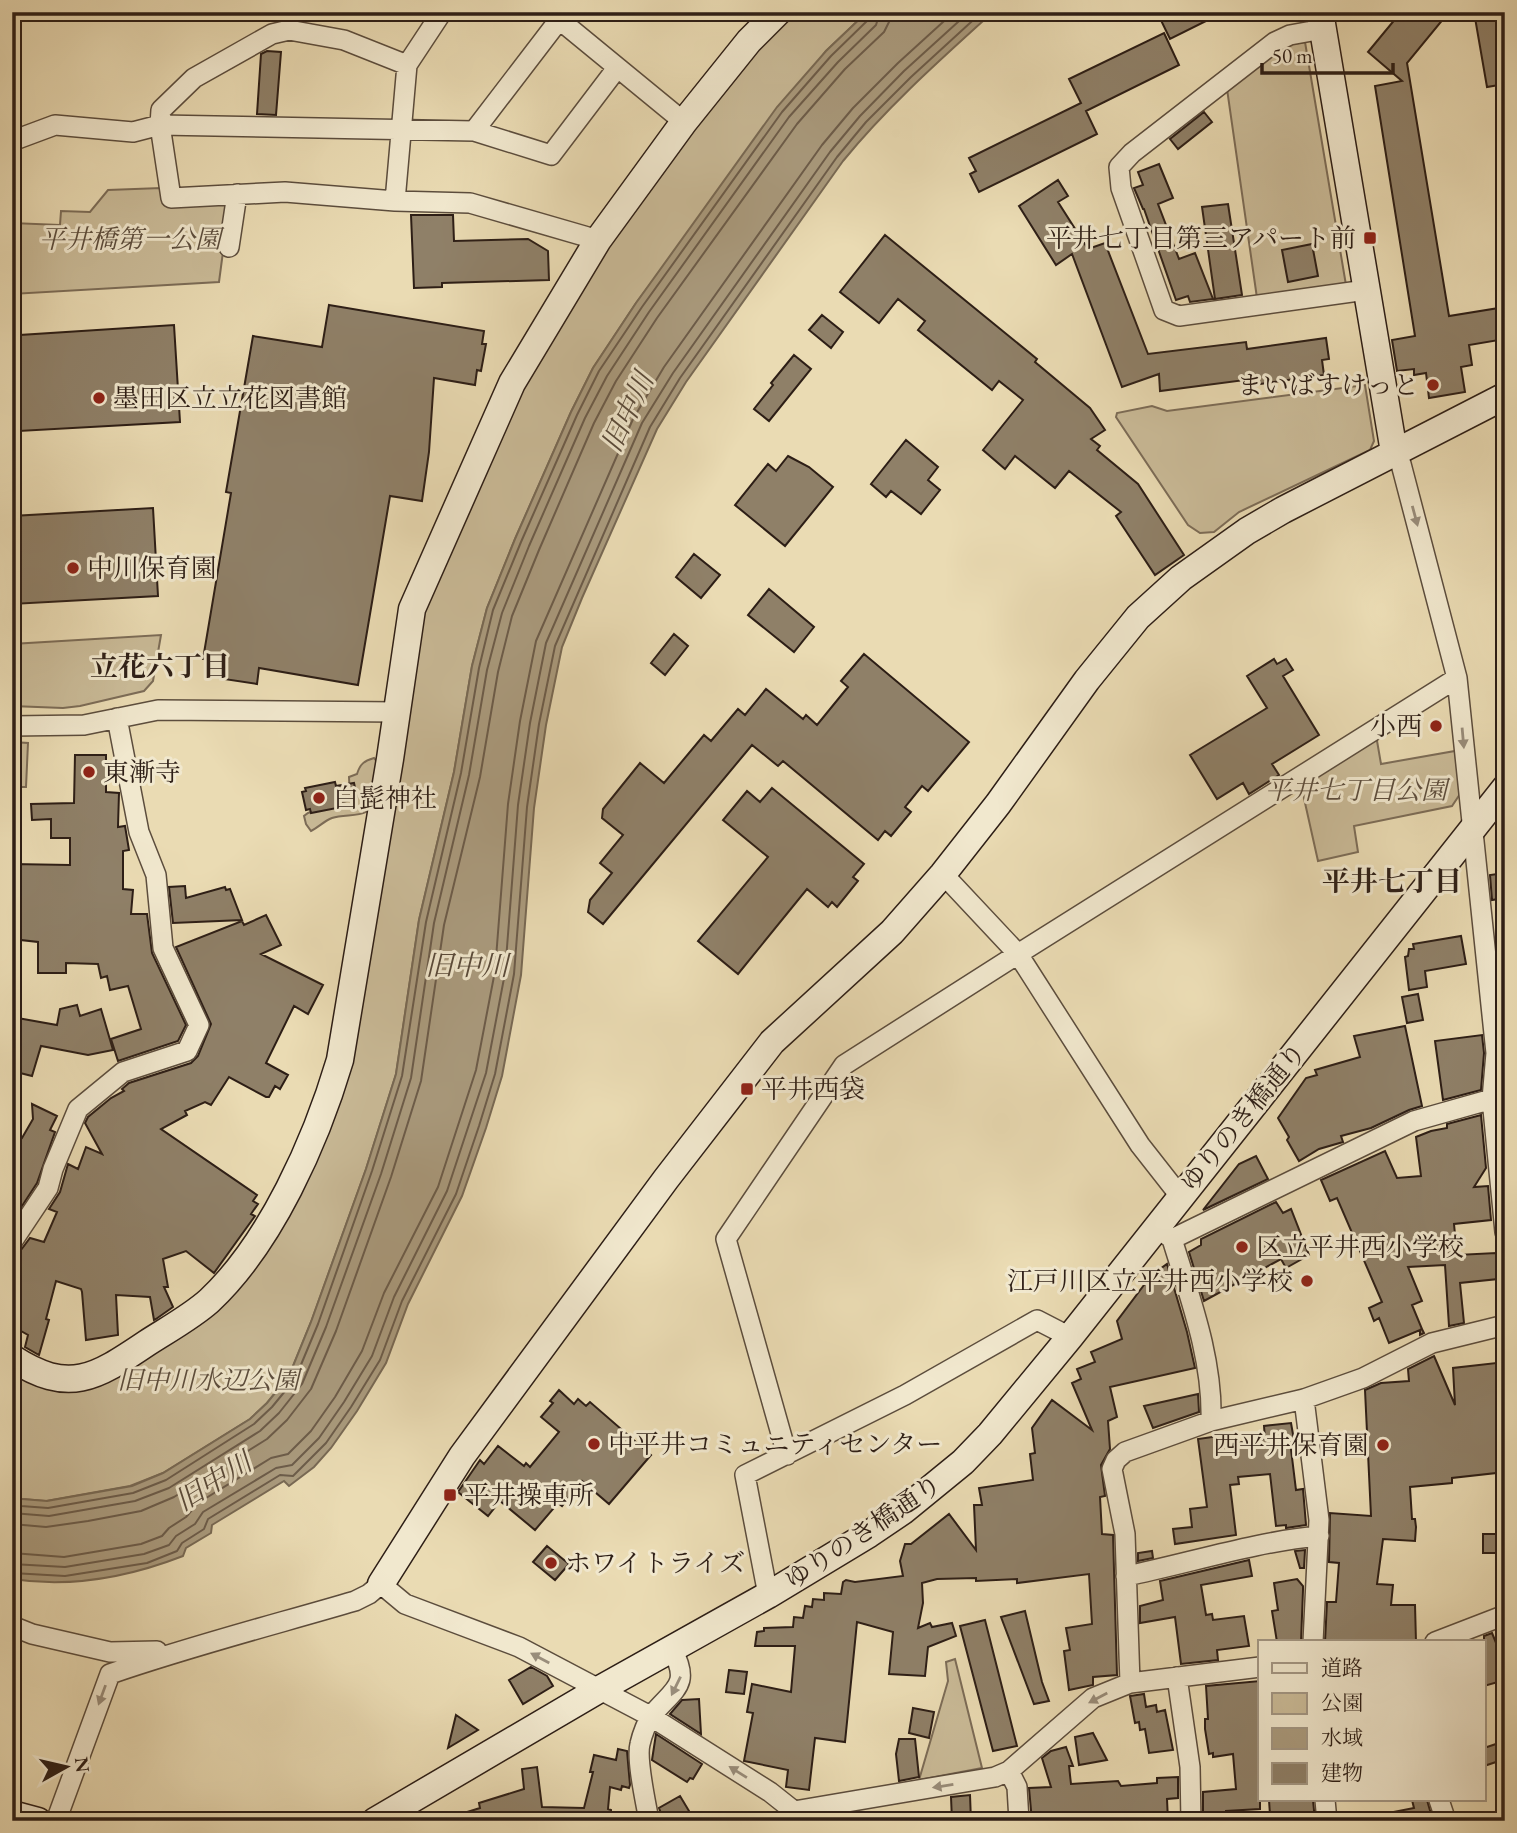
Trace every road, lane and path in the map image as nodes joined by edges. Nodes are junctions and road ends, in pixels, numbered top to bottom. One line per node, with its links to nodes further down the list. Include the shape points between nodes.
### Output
1 (442, 12): 5 (street)
2 (778, 12): 7 (street, via 748,41)
3 (555, 16): 6 (street); 10 (street)
4 (1321, 21): 16 (street); 16 (street, via 1275,42 1152,137 1118,167 1121,188 1164,310 1179,316)
5 (407, 65): 8 (street, via 344,40 289,30 272,34 194,78 161,110); 9 (street)
6 (617, 68): 7 (street); 10 (street, via 551,155)
7 (684, 122): 14 (street)
8 (160, 125): 9 (street); 11 (street, via 133,132 55,125); 12 (street, via 171,198)
9 (403, 129): 10 (street); 13 (street)
10 (474, 131)
11 (12, 141)
12 (237, 194): 13 (street, via 285,192); 15 (street)
13 (395, 201): 14 (street, via 470,203)
14 (598, 240): 20 (street, via 512,383 412,610)
15 (229, 247)
16 (1366, 290): 18 (street)
17 (1505, 396): 18 (street)
18 (1394, 452): 19 (street, one-way to 19, via 1401,464); 25 (street, via 1247,530 1155,600 1087,680)
19 (1457, 678): 24 (street, one-way to 24); 26 (street)
20 (397, 712): 21 (street, via 158,710); 35 (street, via 340,1060 296,1175 256,1245 206,1303 96,1373 63,1380 44,1376)
21 (117, 719): 22 (street, via 61,727); 32 (street, via 139,832 156,875 163,948 199,1025 187,1051 123,1072 78,1109 48,1188)
22 (12, 726)
23 (1505, 788): 24 (street, ゆりのき橋通り)
24 (1471, 831): 27 (street); 29 (street, ゆりのき橋通り)
25 (943, 874): 26 (street); 41 (street, via 892,932 772,1042 462,1457)
26 (1018, 954): 29 (street, via 1140,1145); 38 (street, via 845,1065 726,1239)
27 (1497, 1086): 28 (street); 31 (street)
28 (1503, 1175): 30 (street)
29 (1180, 1196): 31 (street, ゆりのき橋通り)
30 (1505, 1231)
31 (1164, 1233): 34 (street, ゆりのき橋通り); 37 (street, via 1197,1320 1212,1399)
32 (12, 1242)
33 (1505, 1325): 36 (street, via 1432,1343 1363,1378)
34 (1070, 1337): 38 (street, via 1037,1320); 42 (street, ゆりのき橋通り, via 990,1434 932,1489 881,1527)
35 (12, 1358)
36 (1304, 1399): 37 (street); 39 (street)
37 (1211, 1421): 40 (street, via 1125,1452 1116,1460 1112,1469 1125,1534)
38 (787, 1455): 42 (street, via 745,1475)
39 (1319, 1536): 40 (street, via 1280,1539); 45 (street)
40 (1126, 1576): 51 (street)
41 (381, 1584): 48 (street, via 355,1601); 52 (street, one-way to 41, via 519,1647 405,1604)
42 (768, 1595): 47 (street, ゆりのき橋通り)
43 (1505, 1615): 46 (street)
44 (12, 1626): 48 (street, via 110,1652)
45 (1313, 1640)
46 (1439, 1640)
47 (672, 1649): 52 (street, ゆりのき橋通り); 53 (street, one-way to 53, via 682,1674 673,1694)
48 (176, 1651): 60 (street, one-way to 60, via 110,1674)
49 (1258, 1667): 50 (street)
50 (1177, 1677): 51 (street); 64 (street, via 1190,1767)
51 (1130, 1684): 54 (street, one-way to 54, via 1093,1698)
52 (600, 1689): 53 (street); 61 (street, ゆりのき橋通り)
53 (650, 1716): 58 (street, one-way to 53, via 770,1792); 62 (street, via 639,1746)
54 (1009, 1770): 58 (street, one-way to 58, via 976,1781); 63 (street, via 1017,1787)
55 (1325, 1801): 65 (street)
56 (1439, 1801): 66 (street)
57 (12, 1814): 59 (street)
58 (795, 1816)
59 (37, 1821)
60 (56, 1821)
61 (375, 1821)
62 (649, 1821)
63 (1019, 1821)
64 (1191, 1821)
65 (1327, 1821)
66 (1446, 1821)

